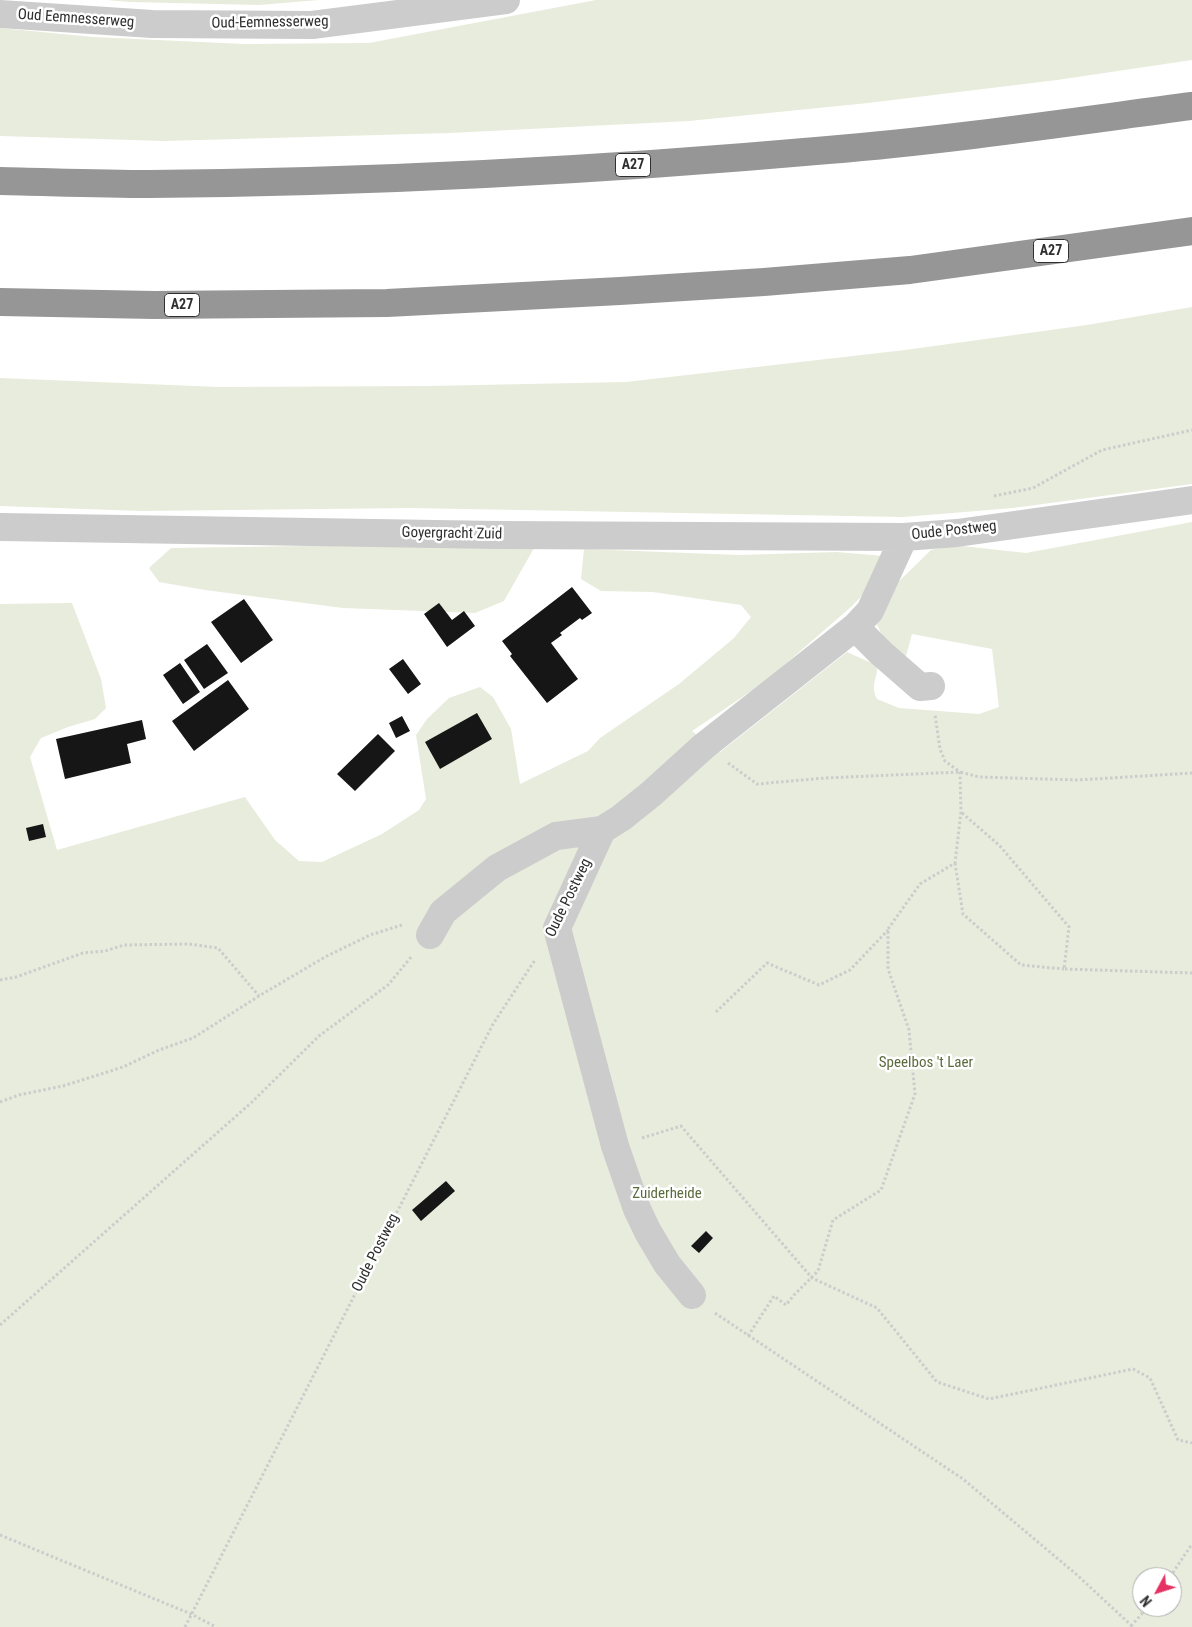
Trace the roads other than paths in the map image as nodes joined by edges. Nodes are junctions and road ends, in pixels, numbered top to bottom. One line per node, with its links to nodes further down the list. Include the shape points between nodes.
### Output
1 (506, 0): 3 (street, Oud-Eemnesserweg, via 312,25)
2 (0, 14): 3 (street, Oud Eemnesserweg)
3 (152, 24)
4 (1192, 106): 5 (highway, A27, via 840,149 617,166 273,182)
5 (0, 181)
6 (1192, 231): 7 (highway, A27, via 910,270 620,291 387,303 154,305)
7 (0, 302)
8 (1192, 500): 10 (street, Oude Postweg, via 957,533)
9 (0, 527): 10 (street, Goyergracht Zuid)
10 (904, 537): 11 (street, Oude Postweg, via 870,611)
11 (855, 627): 12 (street, via 920,687); 13 (street, Oude Postweg, via 704,746 651,794)
12 (931, 686)
13 (602, 830): 14 (street, via 556,836 497,868 443,912); 15 (street, Oude Postweg, via 557,928 615,1146 637,1209 667,1264)
14 (430, 935)
15 (692, 1295)

